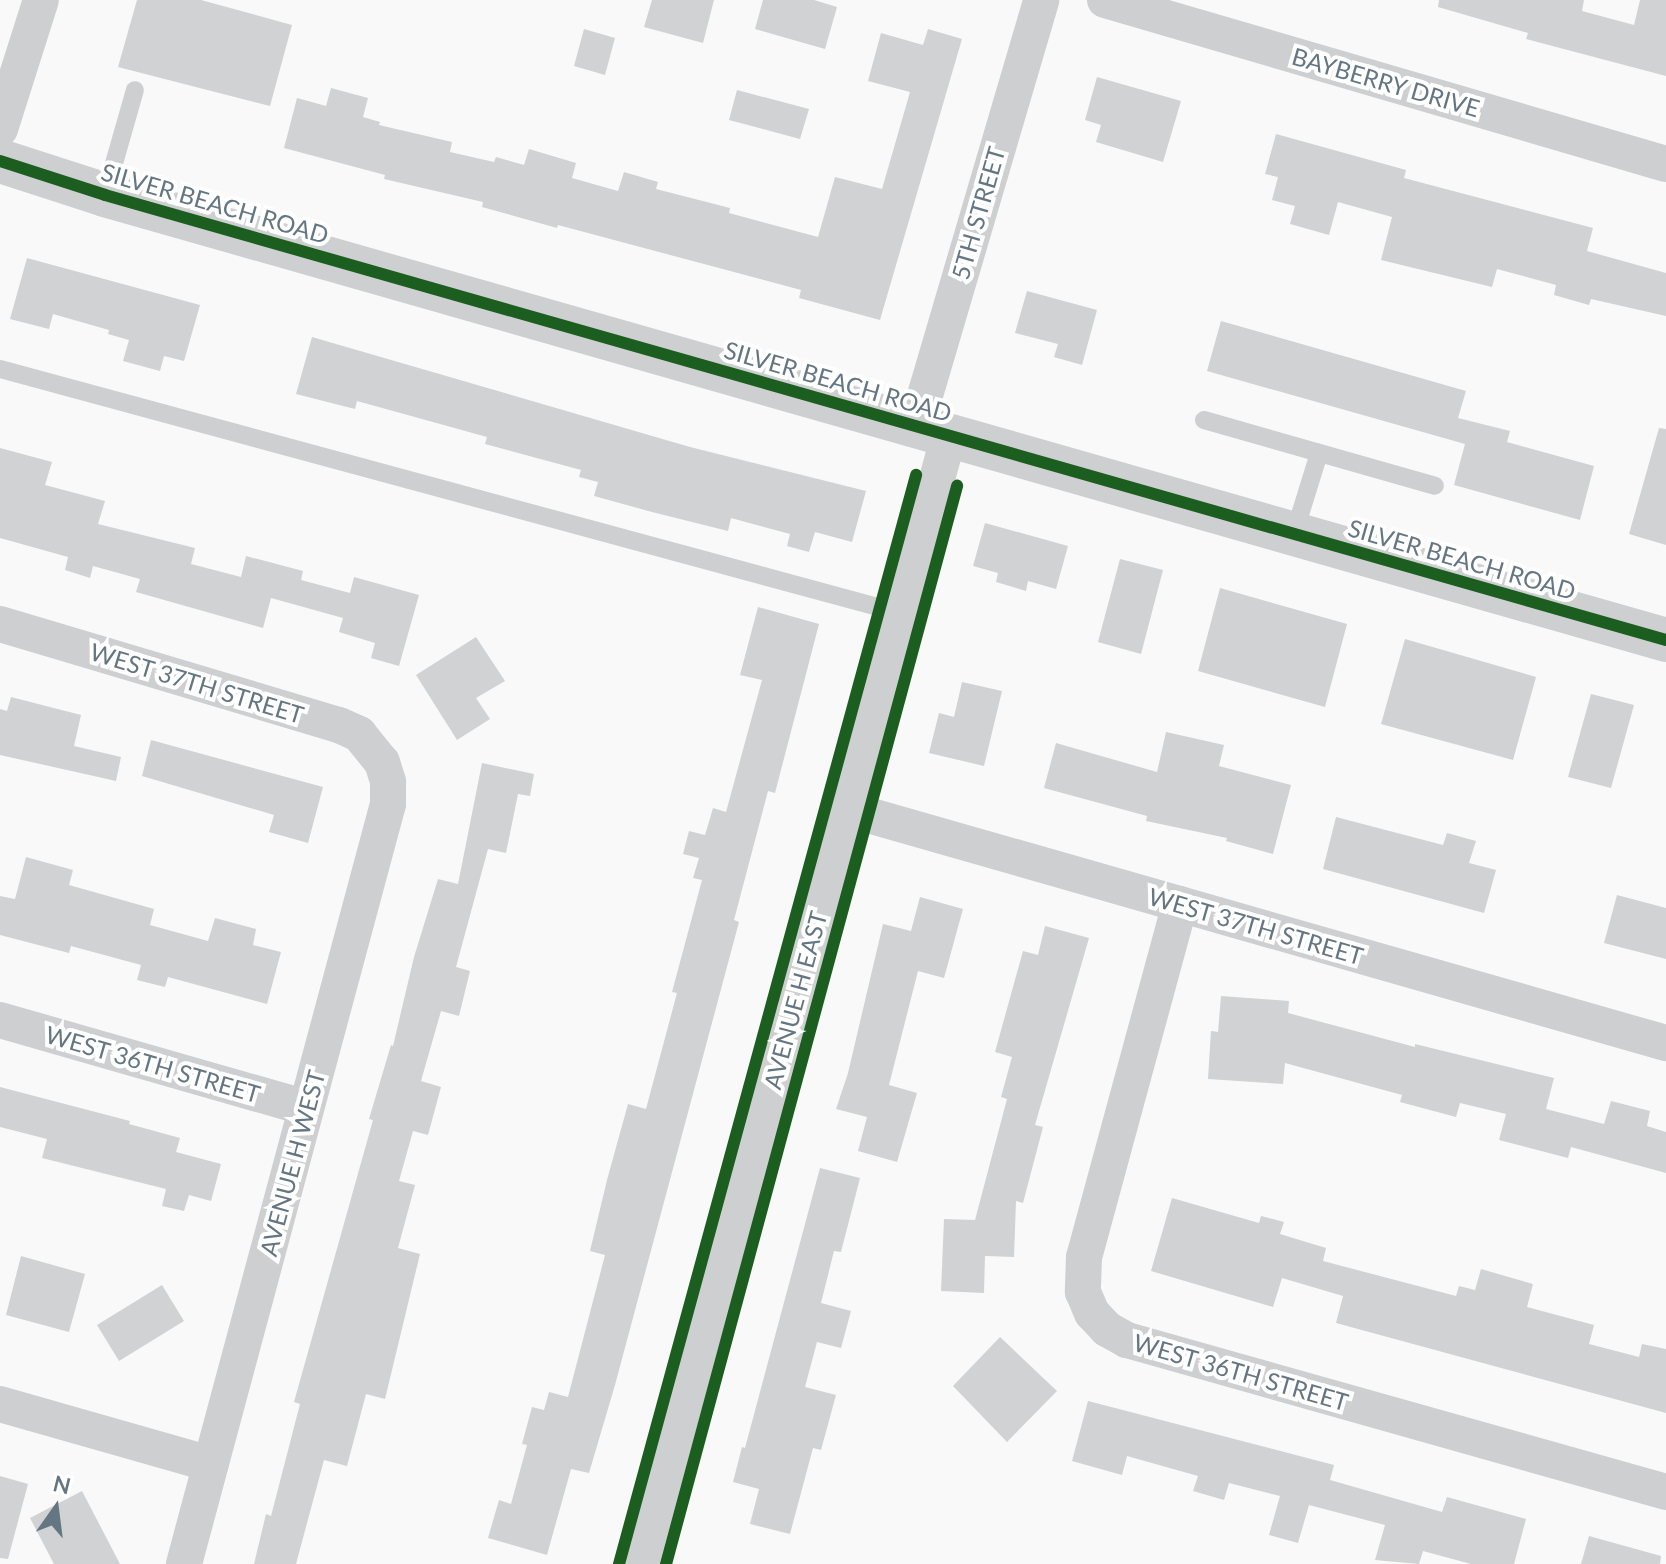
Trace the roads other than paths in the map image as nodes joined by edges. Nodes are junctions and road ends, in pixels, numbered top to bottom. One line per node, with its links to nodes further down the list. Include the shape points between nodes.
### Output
1 (41, 0): 5 (street)
2 (1041, 0): 11 (street, 5TH STREET)
3 (1105, 0): 7 (street, BAYBERRY DRIVE)
4 (135, 90): 8 (lane)
5 (0, 129)
6 (0, 161): 8 (street, SILVER BEACH ROAD)
7 (1666, 164)
8 (105, 195): 11 (street, SILVER BEACH ROAD)
9 (0, 369): 15 (lane)
10 (1204, 420): 12 (lane)
11 (932, 431): 14 (street, SILVER BEACH ROAD); 15 (street, AVENUE H EAST)
12 (1319, 453): 13 (lane); 14 (lane)
13 (1435, 486)
14 (1294, 534): 17 (street, SILVER BEACH ROAD)
15 (900, 613): 19 (street, AVENUE H EAST)
16 (0, 624): 18 (street, WEST 37TH STREET, via 339,725 359,734)
17 (1666, 640)
18 (382, 762): 23 (street, AVENUE H WEST, via 388,804)
19 (847, 809): 20 (street, WEST 37TH STREET); 28 (street, AVENUE H EAST)
20 (1180, 904): 22 (street, WEST 37TH STREET); 26 (street, WEST 36TH STREET, via 1084,1257 1083,1292 1092,1313 1127,1340)
21 (0, 1020): 23 (street, WEST 36TH STREET)
22 (1666, 1043)
23 (306, 1108): 25 (street, AVENUE H WEST)
24 (0, 1404): 25 (street)
25 (211, 1464): 27 (street, AVENUE H WEST)
26 (1666, 1492)
27 (184, 1564)
28 (641, 1564)

